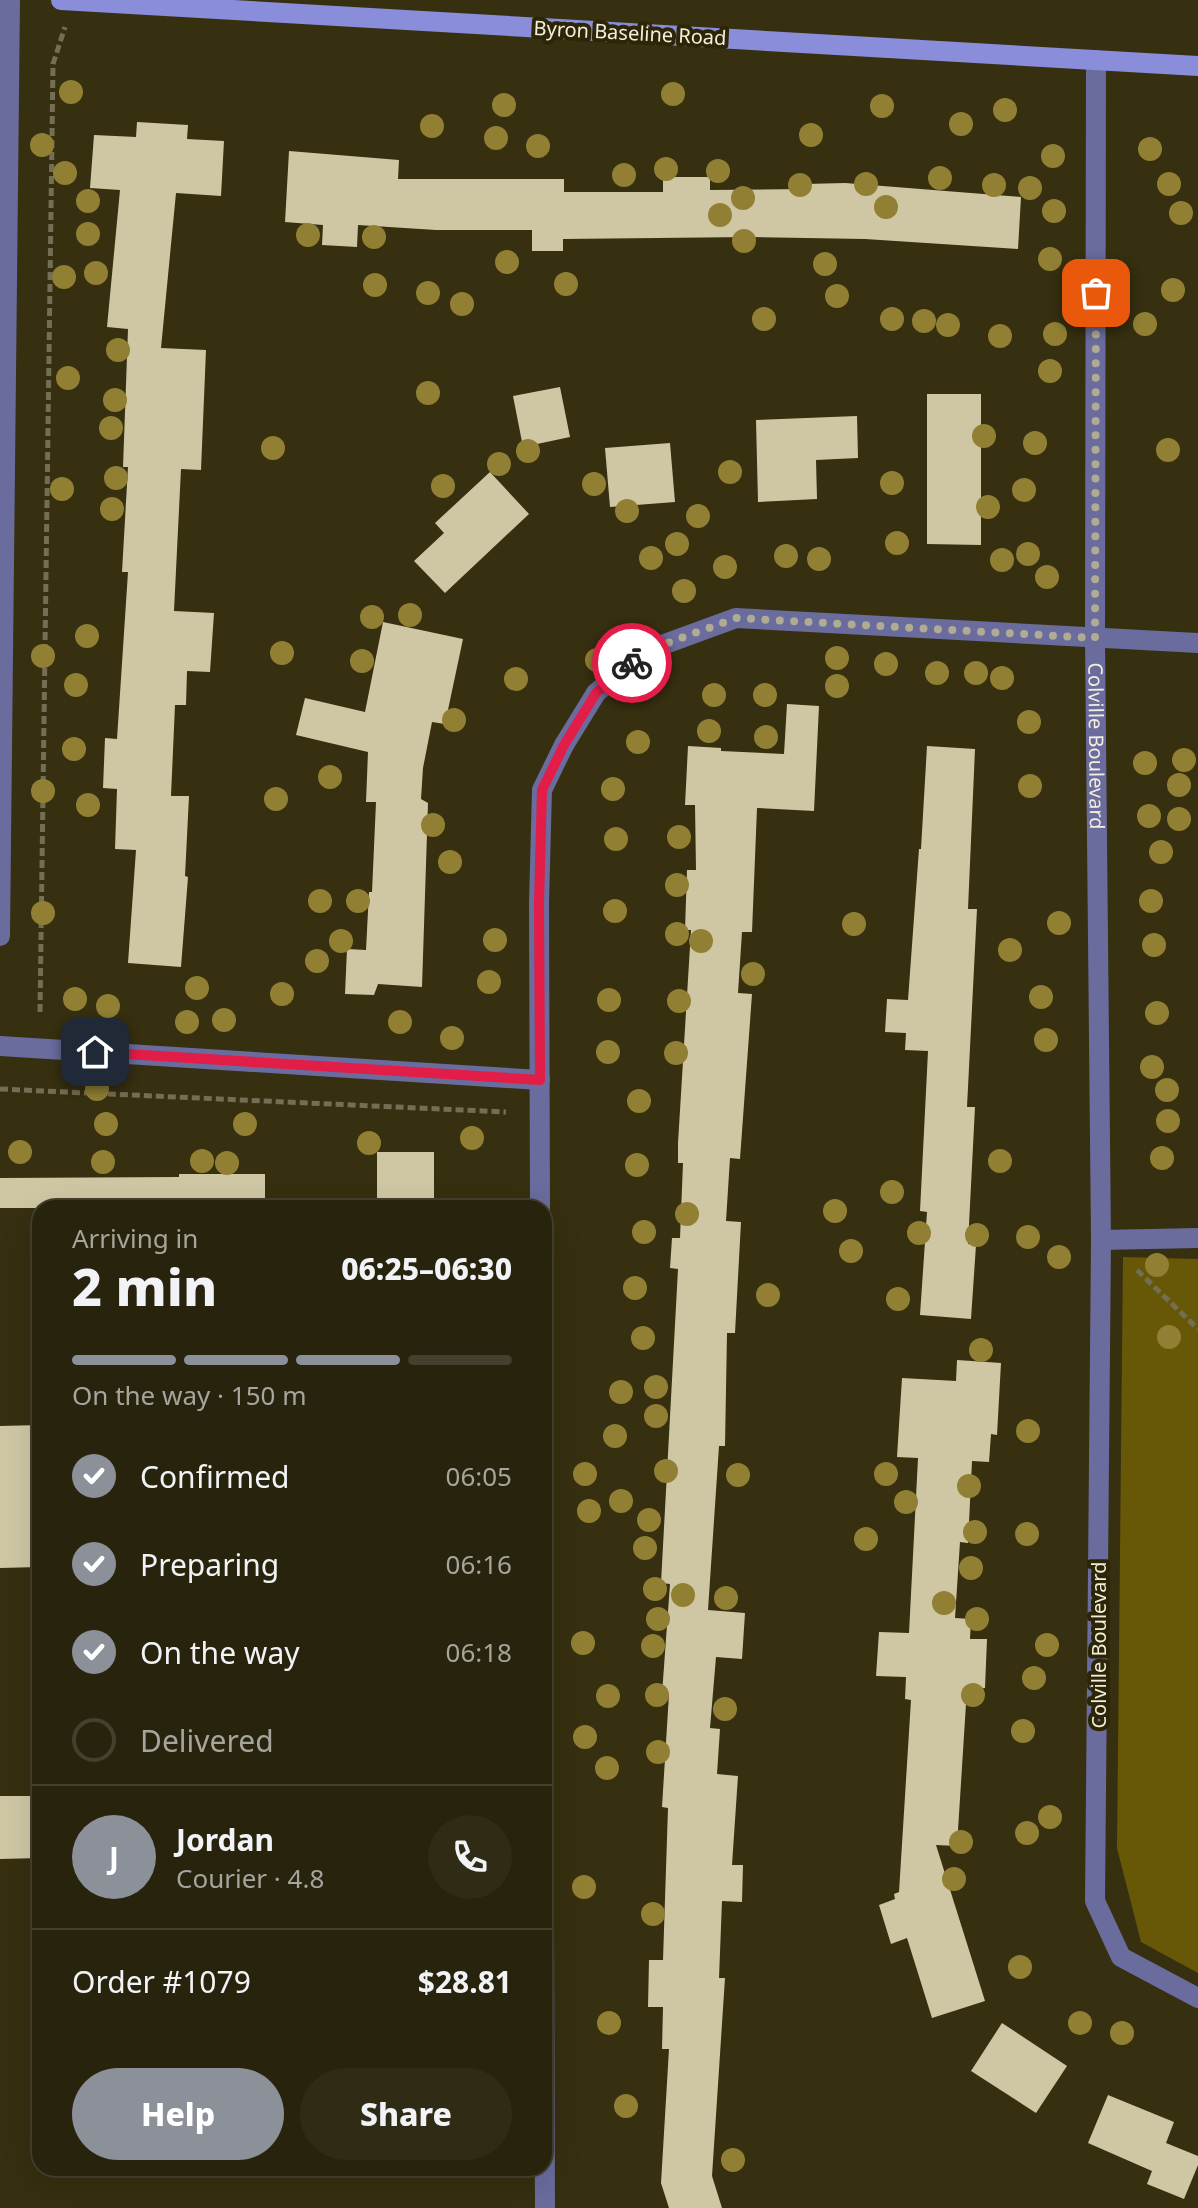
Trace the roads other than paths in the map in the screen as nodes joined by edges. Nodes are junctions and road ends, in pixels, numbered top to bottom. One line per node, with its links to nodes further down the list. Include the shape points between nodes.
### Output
1 (10, 0): 6 (street)
2 (61, 0): 3 (main road, Byron Baseline Road)
3 (74, 1): 4 (main road, Byron Baseline Road)
4 (1096, 60): 5 (main road, Byron Baseline Road); 7 (street, Colville Boulevard)
5 (1198, 66)
6 (3, 563): 9 (street)
7 (1095, 638): 8 (street); 11 (street, via 736,618 643,652 596,693 542,790); 14 (street, Colville Boulevard)
8 (1198, 643)
9 (0, 936)
10 (0, 1046): 11 (street)
11 (540, 1080): 12 (street)
12 (540, 1200)
13 (1198, 1238): 14 (street)
14 (1101, 1240): 15 (street, Colville Boulevard, via 1095,1901 1121,1957)
15 (1198, 1998)
16 (545, 2176): 17 (street)
17 (545, 2208)

